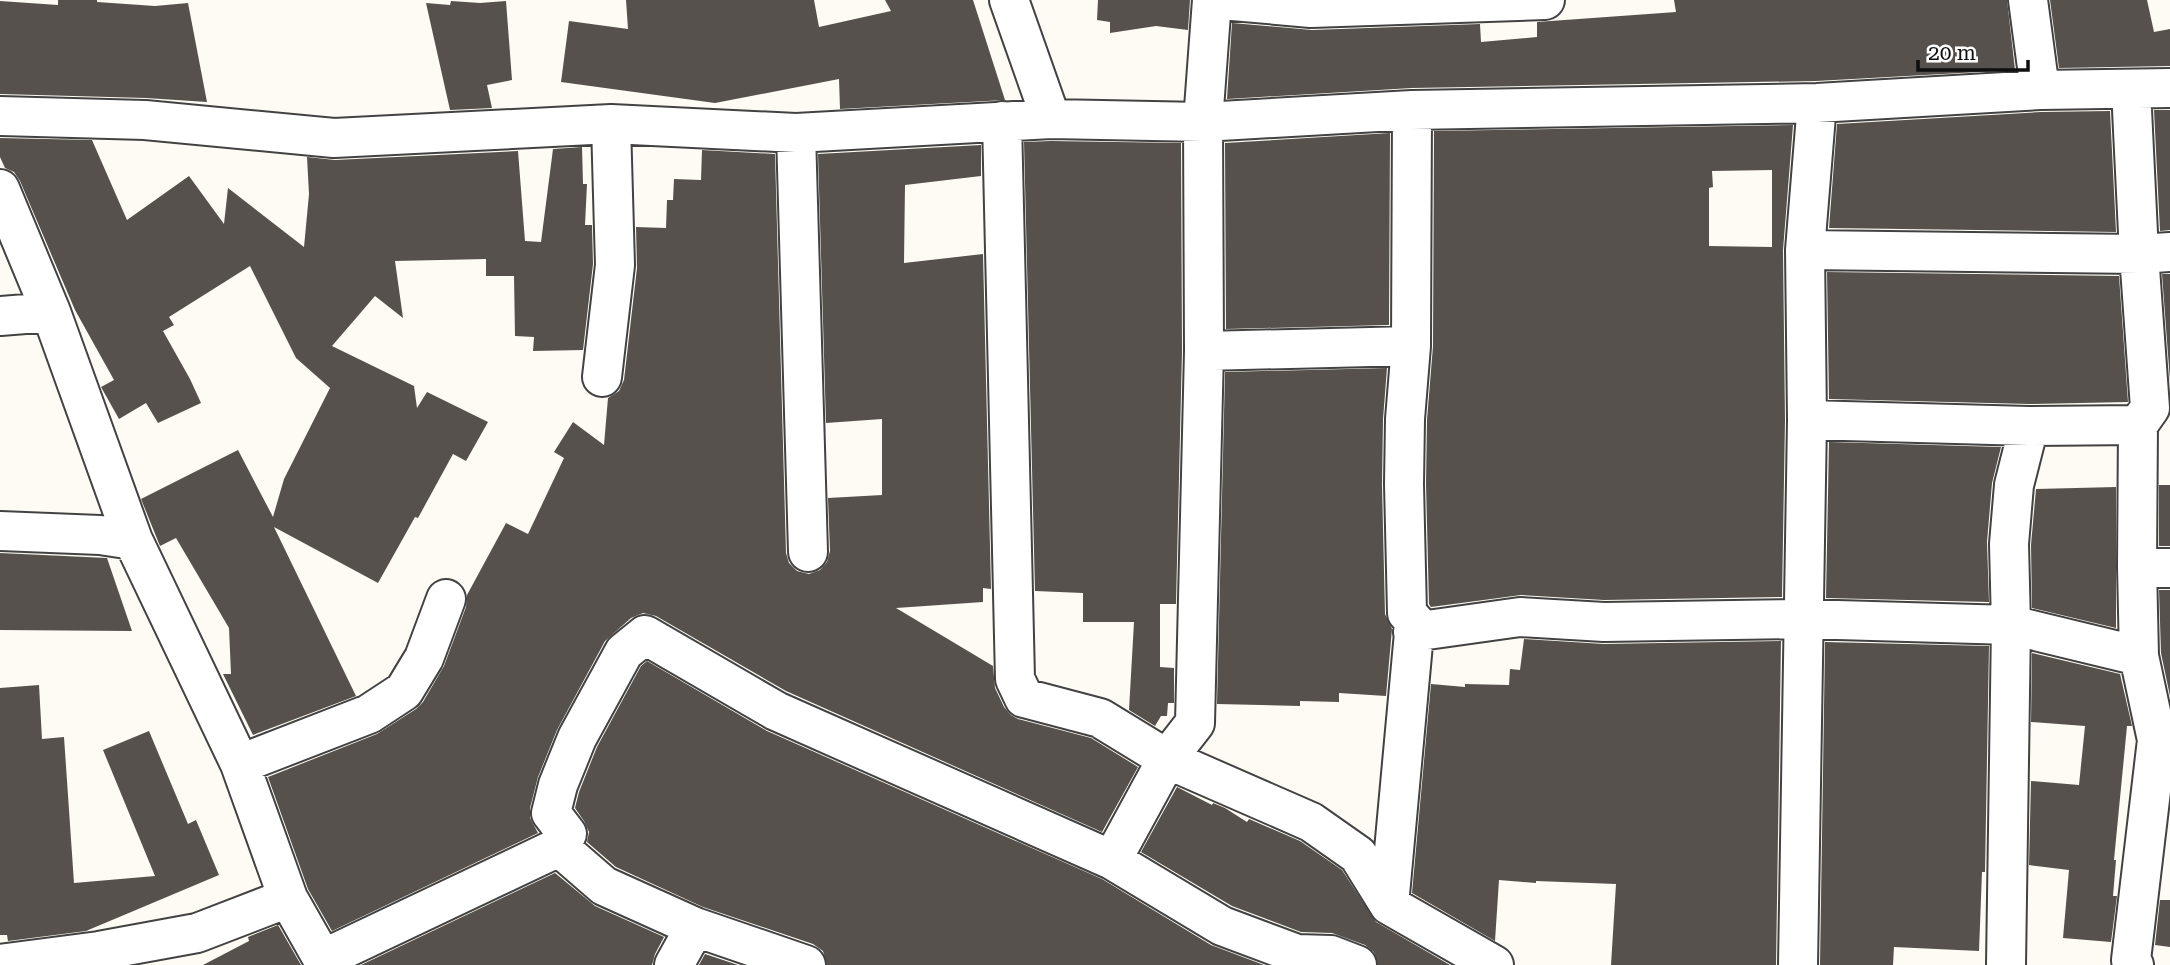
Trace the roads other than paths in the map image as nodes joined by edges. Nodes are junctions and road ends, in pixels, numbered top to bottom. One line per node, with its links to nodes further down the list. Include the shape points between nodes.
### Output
1 (1009, 0): 12 (street)
2 (1212, 0): 14 (street)
3 (1221, 0): 4 (street, via 1311,8)
4 (1545, 0)
5 (2028, 0): 8 (street)
6 (2170, 88): 7 (street)
7 (2132, 89): 8 (street); 19 (street)
8 (2040, 90): 9 (street)
9 (1817, 103): 10 (street); 18 (street)
10 (1412, 110): 14 (street); 22 (street)
11 (0, 116): 15 (street, via 145,120 334,138)
12 (1051, 119): 13 (street); 14 (street)
13 (1002, 121): 16 (street); 38 (street, via 1015,679 1024,698 1100,718)
14 (1203, 122): 23 (street)
15 (611, 124): 16 (street); 24 (street, via 615,265)
16 (796, 133): 30 (street)
17 (0, 189): 20 (street)
18 (1805, 250): 19 (street); 26 (street)
19 (2155, 253): 25 (street)
20 (51, 312): 21 (street); 29 (street)
21 (0, 316)
22 (1411, 346): 23 (street); 35 (street, via 1404,484 1408,613 1415,622)
23 (1204, 351): 38 (street, via 1195,723)
24 (603, 377)
25 (2153, 413): 27 (street); 31 (street)
26 (1807, 420): 27 (street); 33 (street)
27 (2029, 426): 34 (street, via 2014,485 2009,544)
28 (0, 531): 29 (street)
29 (133, 540): 39 (street)
30 (808, 552)
31 (2153, 567): 36 (street)
32 (446, 599): 39 (street, via 424,658 404,691 369,714)
33 (1803, 619): 34 (street); 35 (street, via 1604,622 1520,617); 52 (street)
34 (2011, 625): 36 (street); 53 (street)
35 (1413, 632): 43 (street)
36 (2139, 656): 37 (street)
37 (2163, 740): 46 (street)
38 (1167, 759): 41 (street); 43 (street, via 1311,822 1358,855)
39 (240, 764): 42 (street)
40 (559, 847): 41 (street, via 567,834 551,813 577,738 624,652 645,635 776,711); 44 (street, via 604,886); 45 (street)
41 (1112, 859): 50 (street, via 1222,926 1297,954 1331,955)
42 (288, 898): 45 (street); 47 (street, via 197,933)
43 (1389, 905): 51 (street)
44 (695, 927): 48 (street); 49 (street)
45 (324, 962)
46 (2129, 963)
47 (0, 964)
48 (674, 965)
49 (806, 965)
50 (1357, 965)
51 (1494, 965)
52 (1798, 965)
53 (2006, 965)

